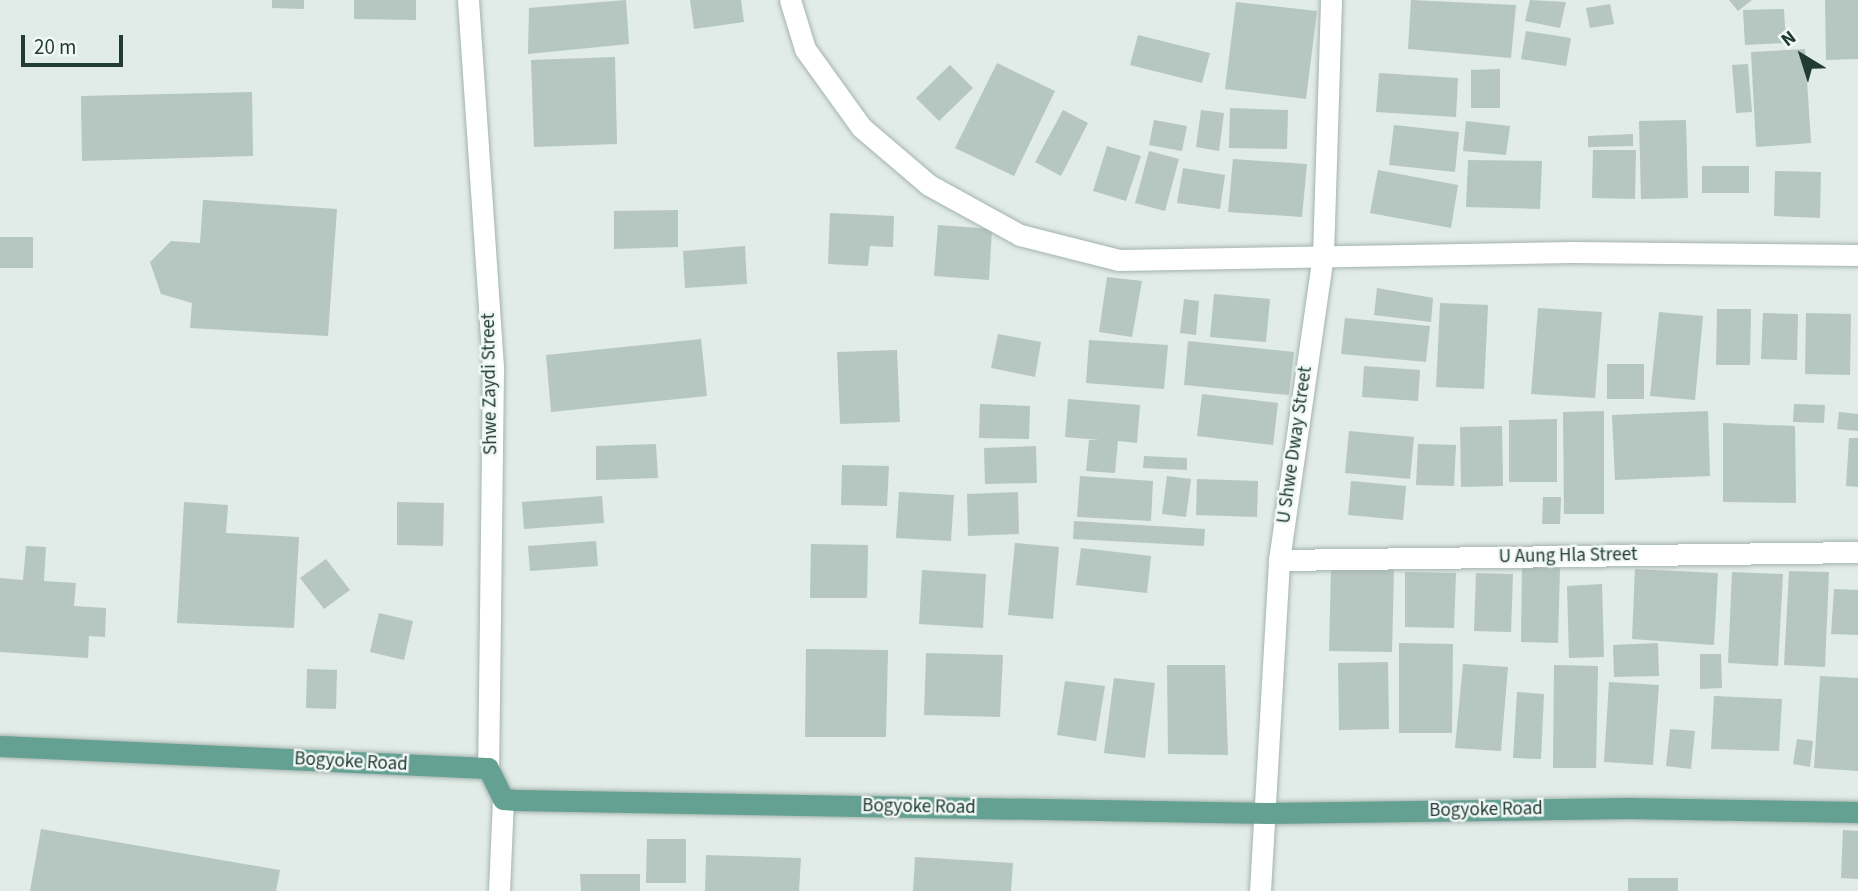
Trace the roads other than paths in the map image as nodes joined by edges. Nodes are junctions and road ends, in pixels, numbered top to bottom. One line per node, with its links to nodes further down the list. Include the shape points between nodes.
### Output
1 (468, 0): 9 (street, Shwe Zaydi Street, via 493,369)
2 (790, 0): 4 (street, via 805,49 861,127 929,185 1020,234 1119,260)
3 (1332, 0): 4 (street, U Shwe Dway Street)
4 (1323, 256): 5 (street, via 1572,252); 7 (street, U Shwe Dway Street)
5 (1858, 256)
6 (1858, 552): 7 (street, U Aung Hla Street)
7 (1279, 560): 12 (street, U Shwe Dway Street)
8 (0, 746): 9 (main road, Bogyoke Road)
9 (488, 768): 10 (main road)
10 (503, 799): 12 (main road, Bogyoke Road); 13 (street)
11 (1858, 812): 12 (main road, Bogyoke Road, via 1627,808)
12 (1267, 813): 14 (street, U Shwe Dway Street)
13 (499, 891)
14 (1260, 891)

